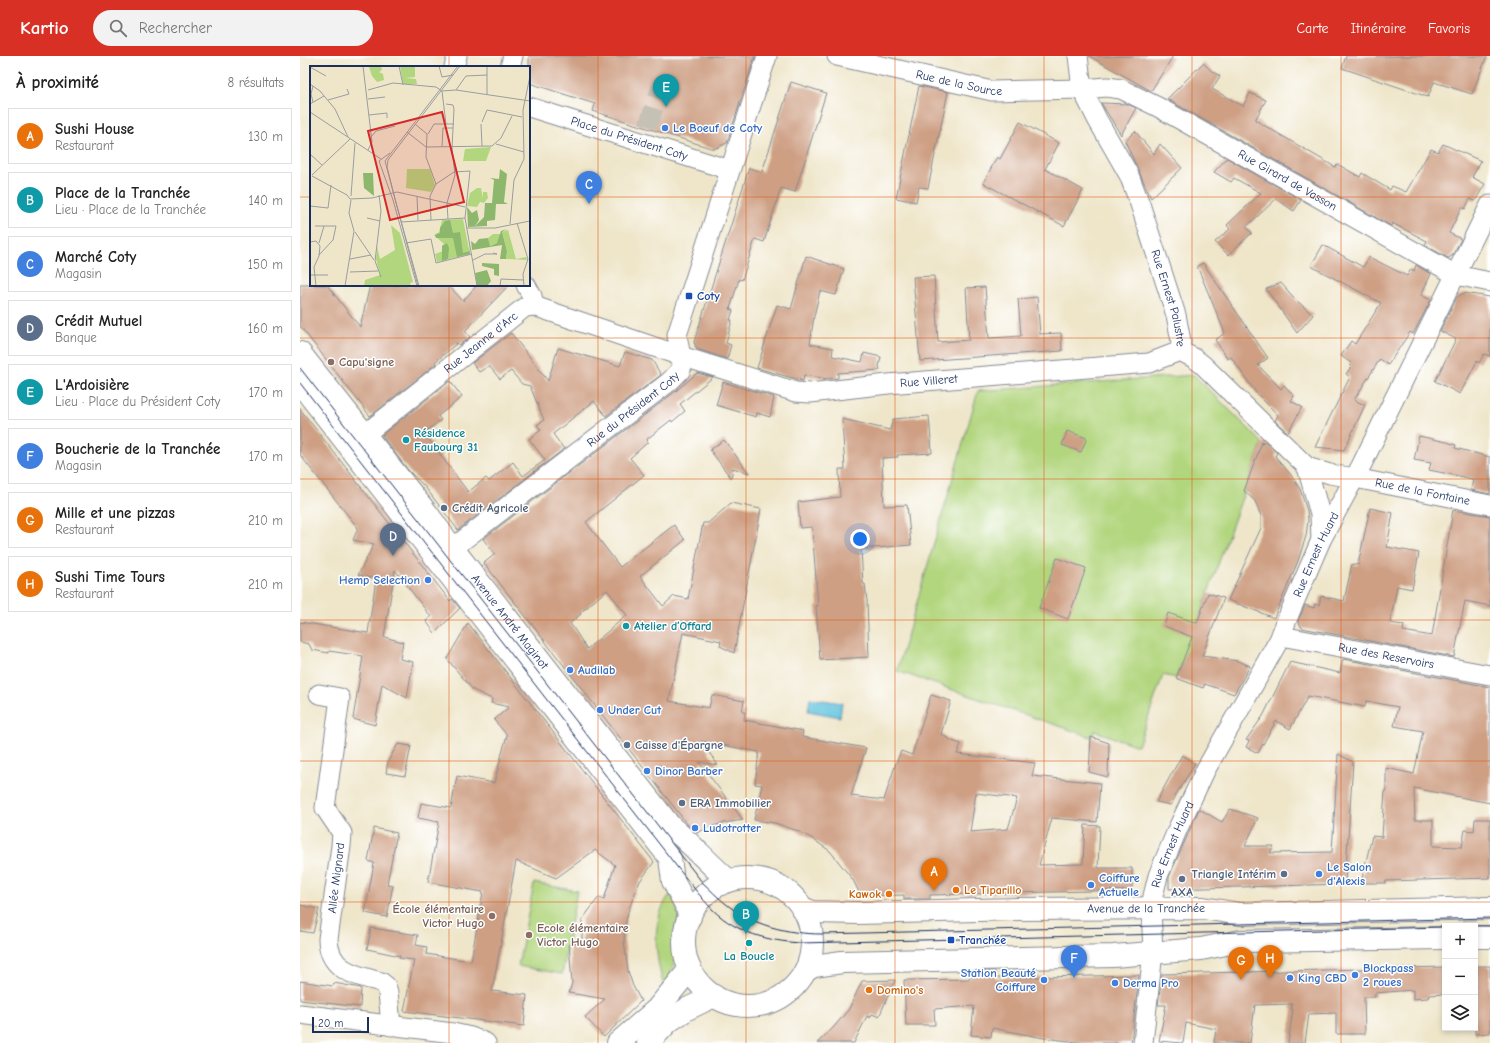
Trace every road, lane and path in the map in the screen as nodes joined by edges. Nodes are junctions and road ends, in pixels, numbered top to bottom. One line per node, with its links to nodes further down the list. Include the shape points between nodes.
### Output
1 (457, 56): 6 (street)
2 (513, 56): 7 (street)
3 (767, 56): 10 (street, Rue du Président Coty)
4 (837, 56): 8 (street, Rue de la Source, via 992,91)
5 (1078, 56): 8 (street, Rue Ernest Palustre)
6 (454, 66)
7 (510, 66)
8 (1082, 89): 12 (street, Rue Girard de Vasson, via 1107,87 1121,89 1137,96); 16 (street, Rue Ernest Palustre, via 1129,175 1140,204 1176,315 1181,341)
9 (530, 107): 10 (street, Place du Président Coty)
10 (730, 170): 18 (street, Rue du Président Coty, via 677,335)
11 (1490, 205): 12 (street, Rue Ernest Huard)
12 (1456, 275): 13 (street, Rue Girard de Vasson); 22 (street, Rue Ernest Huard)
13 (1490, 282)
14 (527, 286): 15 (street)
15 (534, 306): 18 (street); 20 (street, Rue Jeanne d'Arc, via 525,307)
16 (1180, 351): 18 (street, Rue Villeret, via 1150,363 810,392 796,392); 21 (street, Rue Ernest Palustre, via 1203,365)
17 (300, 353): 20 (main road, Avenue André Maginot)
18 (681, 356): 25 (street, Rue du Président Coty, via 681,370 669,382)
19 (300, 383): 25 (main road, Avenue André Maginot)
20 (364, 435): 25 (main road, Avenue André Maginot, via 426,512)
21 (1307, 468): 22 (street); 24 (street, Rue Ernest Palustre, via 1320,514)
22 (1355, 478): 23 (street, Rue de la Fontaine); 24 (street, Rue Ernest Huard)
23 (1490, 505)
24 (1322, 540): 26 (street, Rue Ernest Huard)
25 (446, 554): 29 (main road, Avenue André Maginot, via 670,826); 33 (main road, Avenue André Maginot, via 670,858 673,881)
26 (1281, 636): 27 (street, Rue des Reservoirs); 31 (street, Rue Ernest Huard, via 1200,782 1178,828 1158,876)
27 (1490, 675)
28 (319, 694): 42 (street, Allée Mignard, via 340,698 325,808 342,832 328,939 329,949 331,957 342,969 386,986)
29 (729, 881): 30 (main road, via 753,878 776,884); 33 (main road, via 706,894)
30 (802, 908): 31 (main road, Avenue de la Tranchée, via 813,912 858,913); 39 (main road, via 808,920 812,946)
31 (1151, 908): 32 (main road, Avenue de la Tranchée, via 1203,908 1240,914); 37 (street, Rue Ernest Huard)
32 (1490, 908)
33 (690, 917): 38 (main road, via 684,937 686,959)
34 (1478, 937): 35 (main road)
35 (1490, 937)
36 (1442, 938): 37 (main road, via 1241,941 1201,949)
37 (1153, 952): 39 (main road, via 1113,956 842,962 814,966); 46 (street, Rue Ernest Huard)
38 (690, 969): 40 (main road, via 704,989); 44 (main road, via 657,1009)
39 (805, 971): 40 (main road, via 785,994 758,1005 728,1002)
40 (714, 996): 45 (main road, via 669,1021)
41 (300, 1014): 42 (street)
42 (392, 1026): 43 (street, via 453,1033)
43 (486, 1043)
44 (618, 1043)
45 (648, 1043)
46 (1143, 1043)

